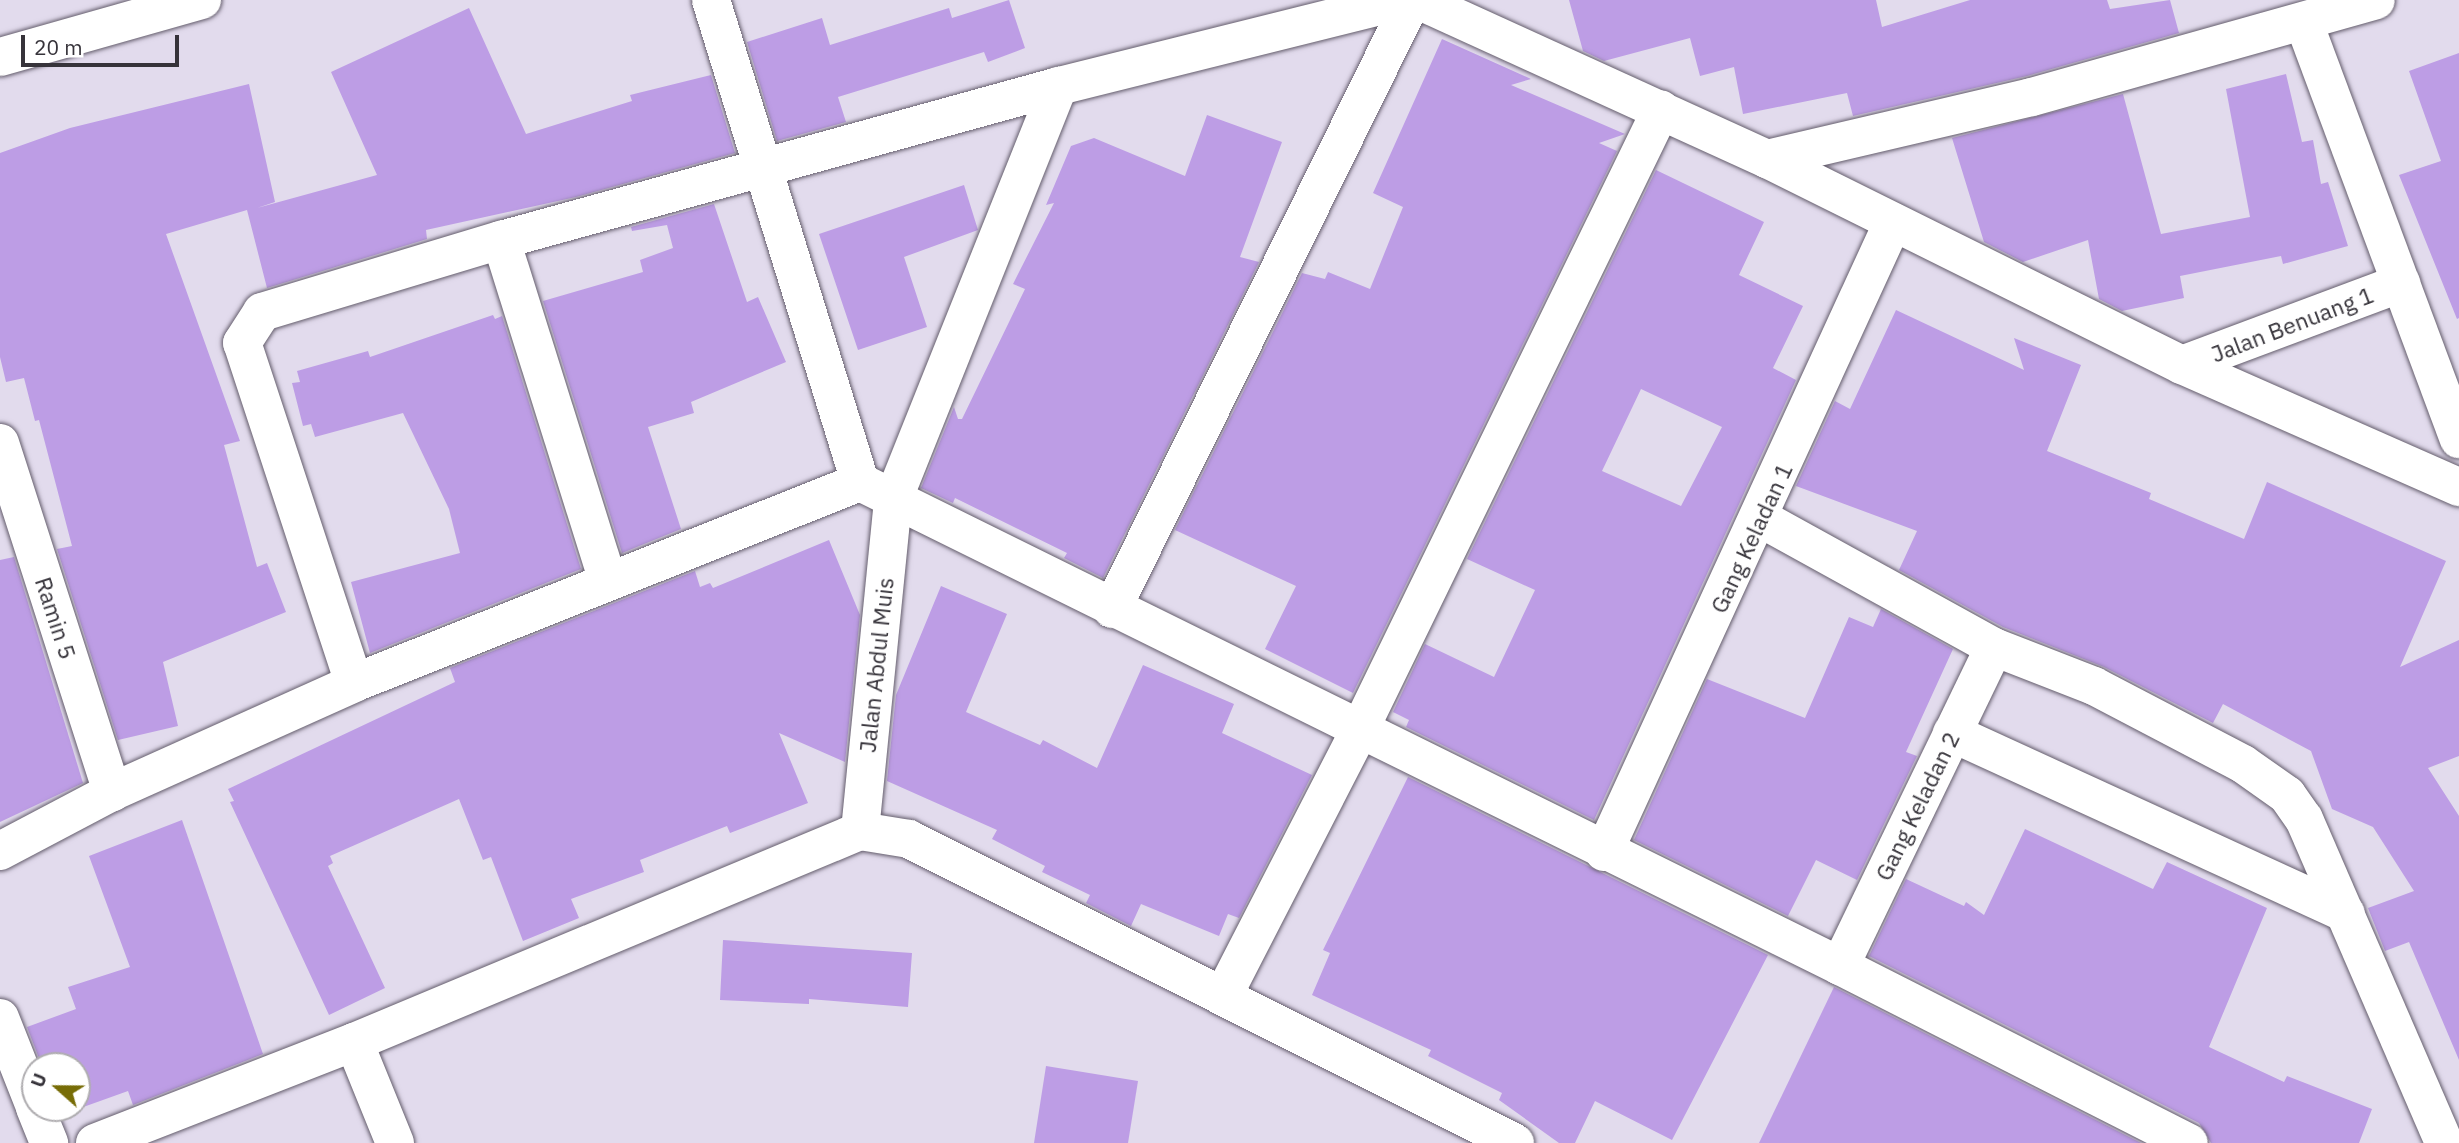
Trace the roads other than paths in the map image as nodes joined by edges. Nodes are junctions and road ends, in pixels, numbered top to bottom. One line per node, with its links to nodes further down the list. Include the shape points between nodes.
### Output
1 (202, 0): 8 (street)
2 (711, 0): 12 (street)
3 (1405, 0): 9 (street)
4 (1412, 0): 24 (street)
5 (1418, 0): 10 (street)
6 (2376, 0): 7 (street)
7 (2304, 23): 11 (street, via 2032,97); 15 (street)
8 (0, 57)
9 (1059, 86): 12 (street); 21 (street, Jalan Abdul Muis)
10 (1661, 110): 11 (street); 27 (street)
11 (1767, 159): 13 (street)
12 (765, 169): 14 (street); 19 (street)
13 (1894, 222): 16 (street); 22 (street, Gang Keladan 1)
14 (501, 240): 23 (street); 26 (street, via 262,312 242,343)
15 (2401, 283): 16 (street, Jalan Benuang 1); 17 (street)
16 (2182, 365): 20 (street)
17 (2459, 439)
18 (0, 443): 29 (street, Ramin 5)
19 (860, 482): 21 (street); 23 (street)
20 (2459, 487)
21 (893, 500): 24 (street); 30 (street, Jalan Abdul Muis)
22 (1760, 518): 25 (street); 32 (street, Gang Keladan 1)
23 (607, 579): 26 (street)
24 (1112, 609): 27 (street)
25 (1994, 647): 28 (street, Gang Keladan 2); 33 (street, via 2094,686 2243,764 2287,795 2304,818)
26 (354, 683): 29 (street)
27 (1359, 731): 32 (street); 35 (street)
28 (1952, 733): 33 (street); 34 (street, Gang Keladan 2)
29 (112, 792): 31 (street)
30 (860, 831): 35 (street, via 909,839); 37 (street)
31 (0, 851)
32 (1604, 852): 34 (street)
33 (2346, 913): 45 (street)
34 (1840, 966): 44 (street)
35 (1223, 996): 43 (street)
36 (0, 1018): 38 (street)
37 (354, 1042): 41 (street); 42 (street)
38 (21, 1071)
39 (41, 1122): 40 (street)
40 (49, 1143)
41 (95, 1143)
42 (395, 1143)
43 (1515, 1143)
44 (2189, 1143)
45 (2444, 1143)

